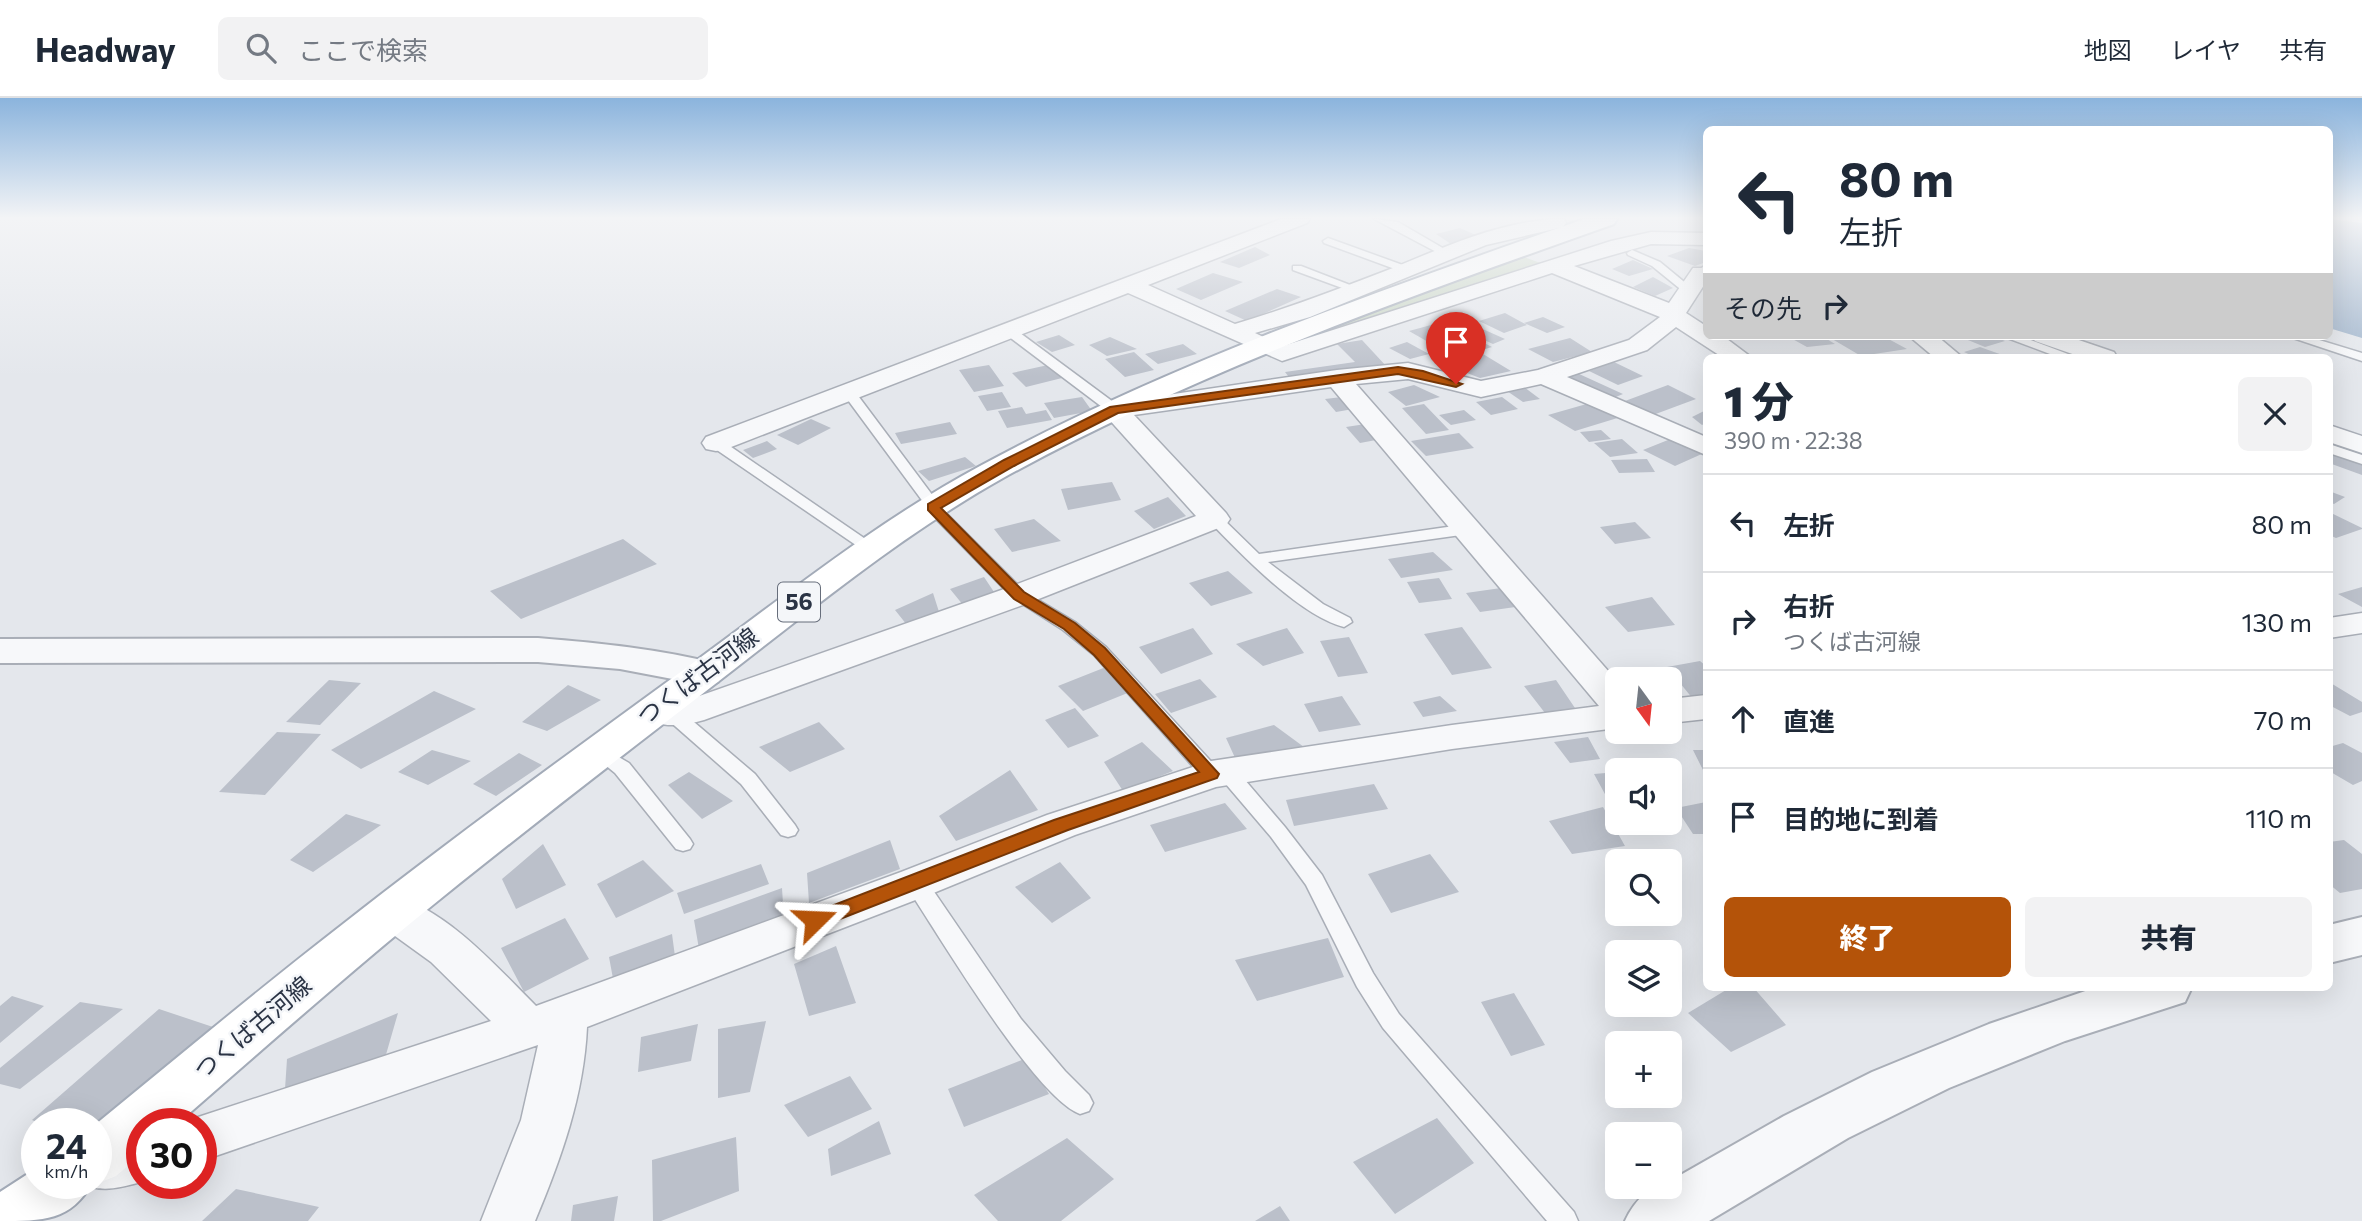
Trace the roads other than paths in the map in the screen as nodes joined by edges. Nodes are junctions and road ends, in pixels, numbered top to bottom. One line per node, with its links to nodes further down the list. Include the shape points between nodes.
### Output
1 (1161, 271): 8 (street)
2 (1306, 271): 9 (lane)
3 (1403, 271): 9 (street)
4 (1486, 271): 18 (main road, つくば古河線 / 56, via 1364,304)
5 (1533, 271): 18 (street)
6 (1566, 271): 10 (street)
7 (1700, 276): 10 (street)
8 (1127, 284): 11 (street); 18 (street)
9 (1356, 290): 18 (street, via 1303,312)
10 (1673, 315): 12 (street); 24 (street, via 1626,350)
11 (1008, 330): 27 (street); 28 (lane)
12 (1703, 334)
13 (1712, 340): 19 (street)
14 (1926, 340): 20 (street)
15 (2020, 340): 21 (lane)
16 (2055, 340): 22 (street)
17 (2306, 340): 23 (lane)
18 (1258, 344): 26 (street, via 1263,364); 28 (main road, つくば古河線 / 56)
19 (1734, 354)
20 (1946, 354)
21 (2061, 354)
22 (2096, 354)
23 (2362, 357)
24 (1544, 376): 25 (street, via 1481,389 1408,371); 32 (street)
25 (1337, 378): 26 (street); 37 (street)
26 (1283, 386): 28 (street)
27 (848, 392): 30 (street); 35 (lane)
28 (1115, 410): 35 (main road, つくば古河線 / 56); 36 (street)
29 (2333, 434): 31 (street)
30 (716, 443): 38 (lane)
31 (2362, 445)
32 (1703, 446)
33 (2333, 449): 34 (lane)
34 (2362, 460)
35 (933, 507): 38 (main road, つくば古河線 / 56); 40 (lane)
36 (1215, 519): 39 (lane); 40 (street)
37 (1468, 528): 39 (lane); 46 (street)
38 (872, 549): 45 (main road, つくば古河線 / 56)
39 (1255, 559): 41 (lane, via 1317,608)
40 (1019, 596): 49 (street); 52 (lane, via 1061,620 1100,651)
41 (1344, 622)
42 (2362, 623): 43 (street)
43 (2333, 627)
44 (0, 651): 45 (street, via 538,650 620,657)
45 (704, 673): 49 (main road, つくば古河線 / 56)
46 (1605, 690)
47 (1703, 707): 48 (street)
48 (1682, 709)
49 (666, 712): 51 (main road, つくば古河線 / 56); 53 (lane, via 748,779)
50 (1605, 718): 52 (street)
51 (598, 751): 54 (lane, via 622,768); 56 (main road, つくば古河線 / 56)
52 (1218, 773): 55 (street, via 1061,825); 67 (lane, via 1278,832 1314,881 1391,1021)
53 (788, 830)
54 (683, 844)
55 (916, 883): 60 (street); 61 (lane, via 1008,1018 1053,1078)
56 (392, 911): 60 (street); 63 (main road, つくば古河線 / 56)
57 (2362, 936): 58 (street)
58 (2333, 943)
59 (2154, 991): 68 (street, via 2029,1031 1943,1065 1852,1108)
60 (546, 1022): 62 (street); 66 (street, via 564,1043 549,1108)
61 (1080, 1103)
62 (217, 1133)
63 (112, 1145)
64 (40, 1199): 65 (main road)
65 (9, 1221)
66 (508, 1221)
67 (1564, 1221)
68 (1655, 1221)

